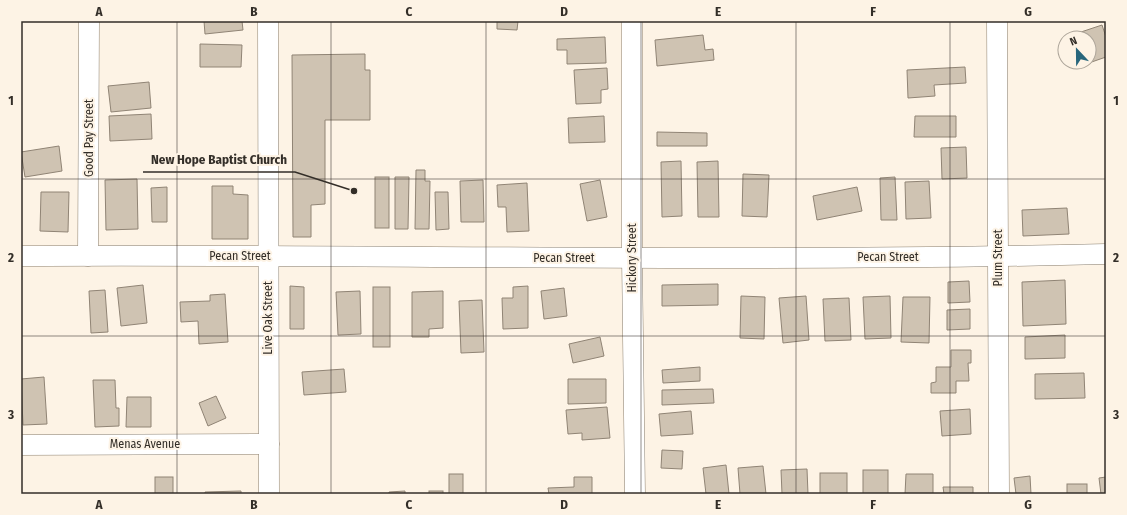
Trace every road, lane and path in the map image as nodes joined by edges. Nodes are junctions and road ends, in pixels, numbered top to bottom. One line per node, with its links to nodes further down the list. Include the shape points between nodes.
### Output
1 (89, 21): 7 (street, Good Pay Street)
2 (268, 21): 8 (street, Live Oak Street)
3 (632, 21): 10 (street, Hickory Street)
4 (997, 21): 9 (street, Plum Street)
5 (1106, 254): 9 (street, Pecan Street)
6 (21, 256): 7 (street, Pecan Street)
7 (88, 256): 8 (street, Pecan Street)
8 (268, 256): 10 (street, Pecan Street); 11 (street, Live Oak Street)
9 (998, 257): 10 (street, Pecan Street); 15 (street, Plum Street)
10 (632, 258): 14 (street, Hickory Street)
11 (269, 444): 12 (street, Menas Avenue); 13 (street, Live Oak Street)
12 (21, 445)
13 (269, 494)
14 (635, 494)
15 (999, 494)

